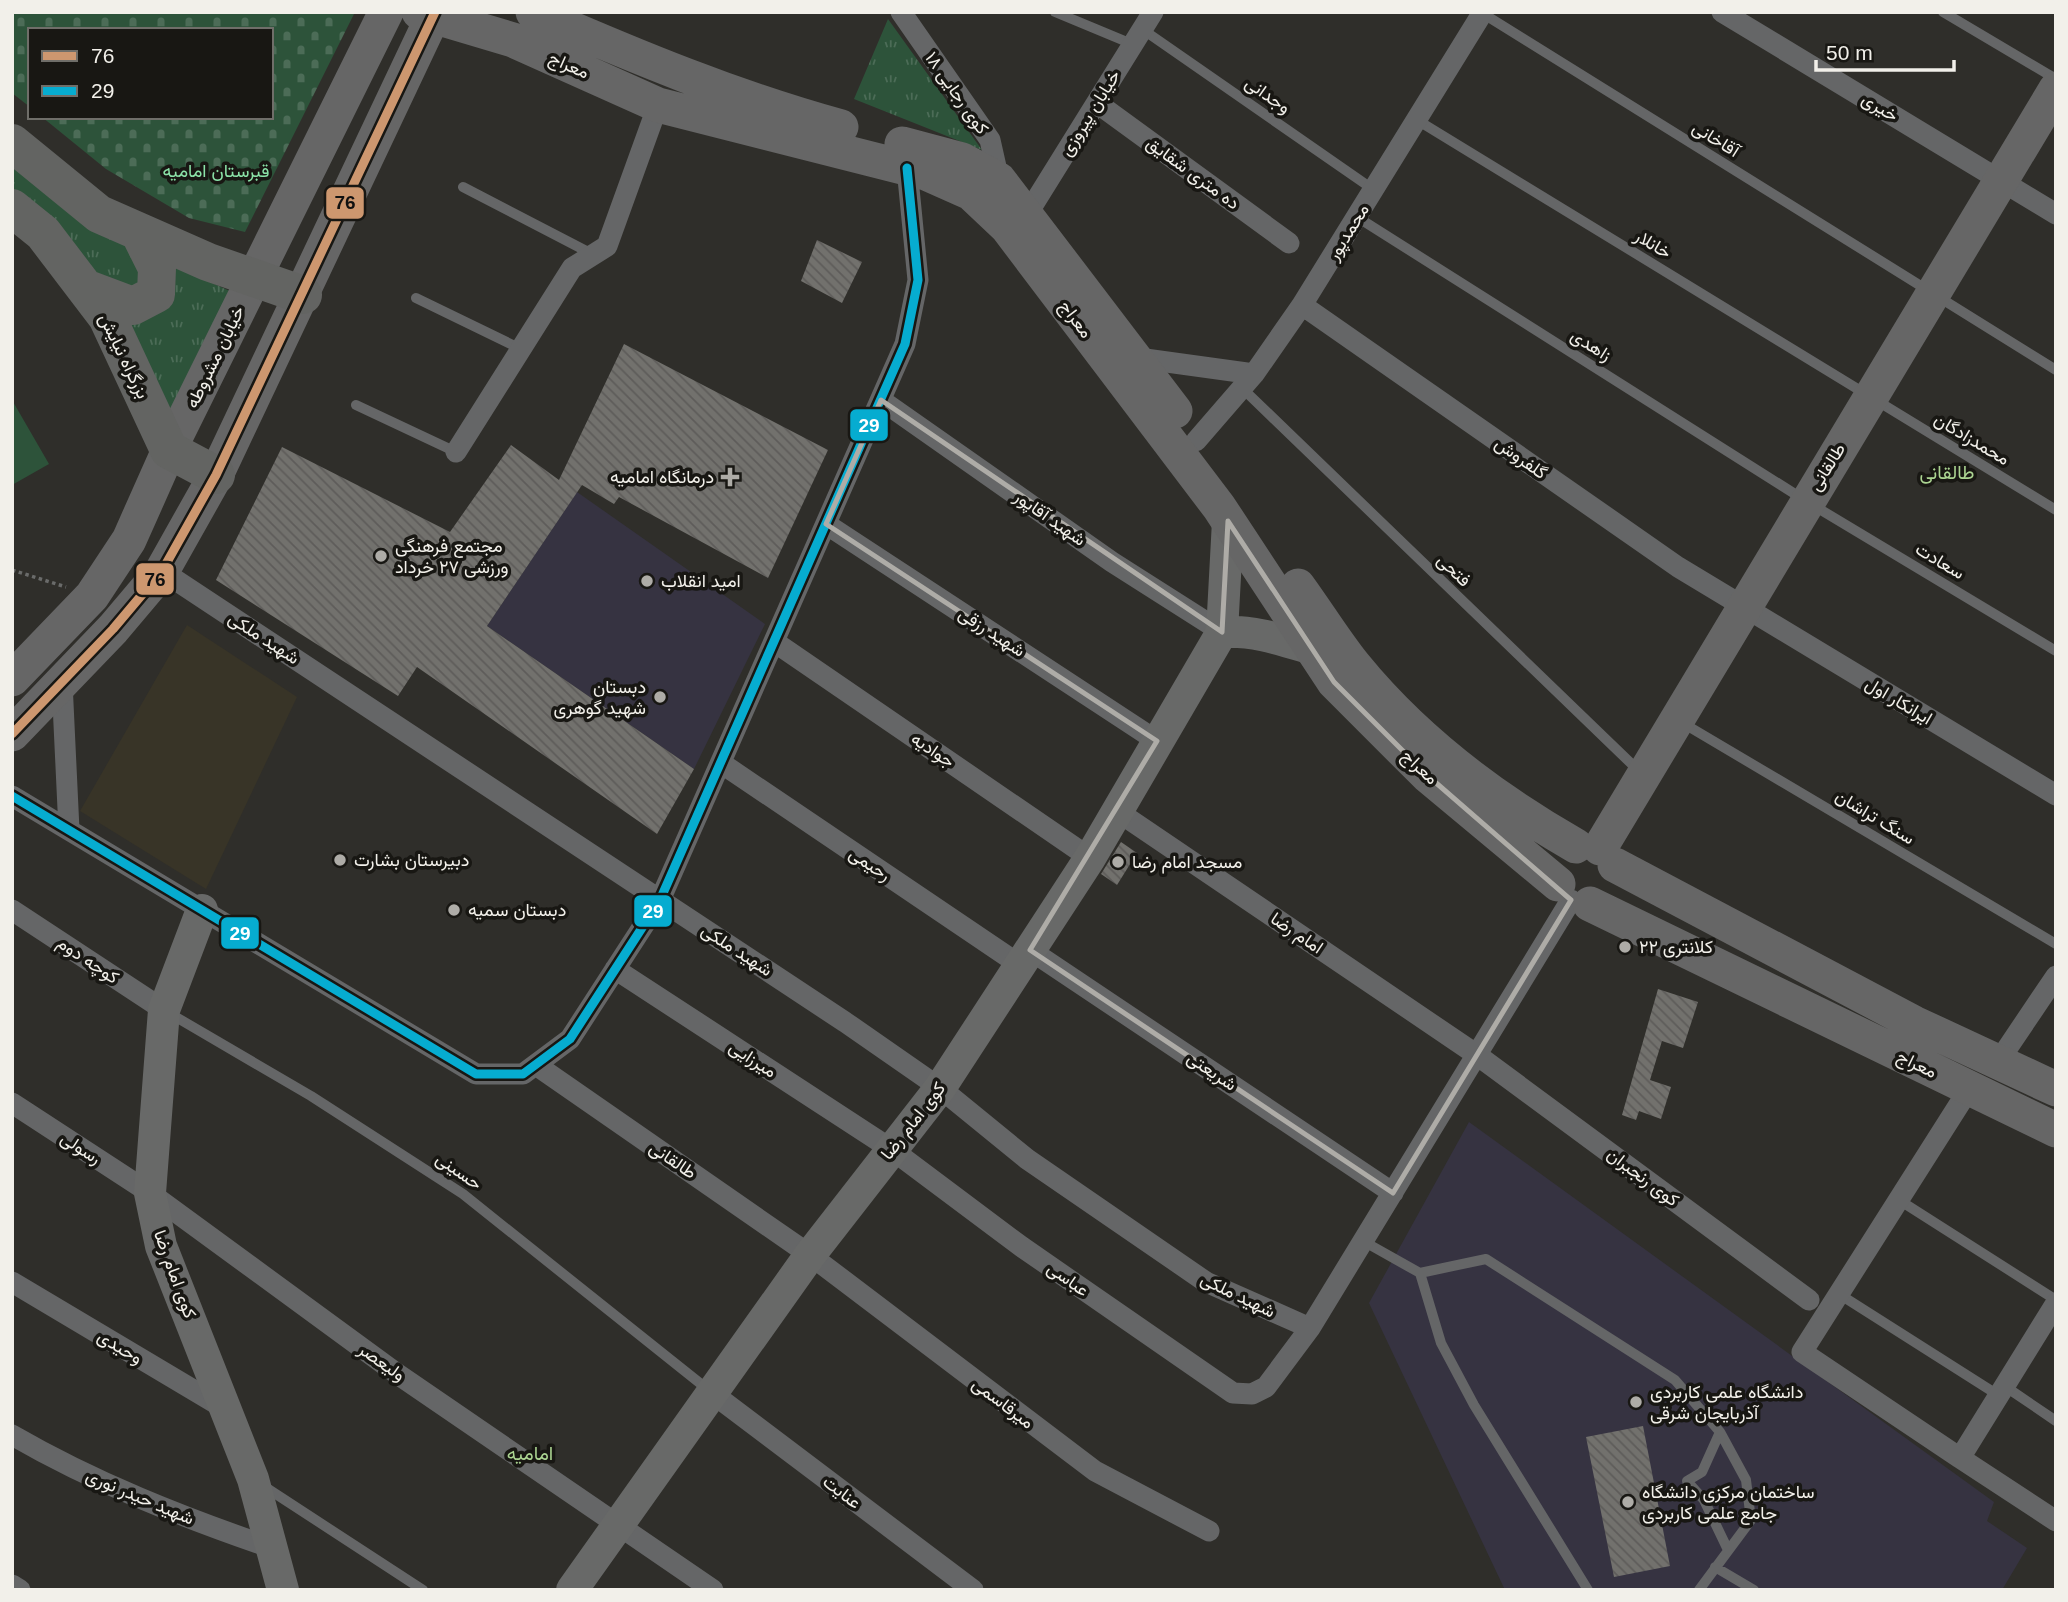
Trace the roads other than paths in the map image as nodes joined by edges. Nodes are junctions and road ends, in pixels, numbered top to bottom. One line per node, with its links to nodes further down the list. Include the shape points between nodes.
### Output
1 (386, 12): 29 (main road, خیابان مشروطه)
2 (533, 12): 19 (main road, معراج, via 662,68 762,104 962,160)
3 (901, 12): 19 (street, کوی رجایی ۱۸, via 990,140)
4 (1055, 12): 10 (lane, وجدانی)
5 (1722, 12): 18 (street, خیری)
6 (1943, 12): 11 (lane)
7 (1482, 13): 15 (street, محمدپور); 31 (lane, آقاخانی)
8 (429, 14): 9 (main road, معراج); 32 (main road)
9 (518, 26): 14 (main road, معراج)
10 (1143, 29): 13 (street, خیابان پیروزی); 21 (lane, وجدانی)
11 (2056, 79)
12 (2056, 89): 18 (main road, طالقانی)
13 (1097, 103): 23 (street, خیابان پیروزی); 27 (street, ده متری شقایق)
14 (658, 105): 17 (main road, معراج); 28 (street, via 607,246)
15 (1418, 120): 21 (street, محمدپور); 39 (lane, خانلار)
16 (12, 143): 26 (highway, via 99,214)
17 (907, 168): 40 (street, via 918,279 905,344); 48 (main road, معراج, via 971,193 1007,227)
18 (2001, 179): 24 (street, خیری); 31 (main road, طالقانی)
19 (999, 180): 23 (main road, معراج)
20 (463, 187): 28 (lane)
21 (1374, 190): 25 (street, محمدپور)
22 (12, 208): 30 (highway, بزرگراه نیایش, via 43,233)
23 (1028, 213): 36 (main road, معراج)
24 (2056, 214)
25 (1357, 217): 34 (street, محمدپور); 46 (lane, زاهدی)
26 (140, 234): 29 (highway); 30 (highway, via 157,268 156,294 133,306)
27 (1289, 243)
28 (594, 254): 35 (street, via 572,268)
29 (253, 280): 32 (highway); 43 (main road, خیابان مشروطه)
30 (85, 288): 43 (highway, بزرگراه نیایش, via 107,317)
31 (1932, 294): 37 (lane, آقاخانی); 39 (main road, طالقانی)
32 (303, 295): 45 (main road)
33 (415, 298): 35 (lane)
34 (1303, 305): 38 (street, محمدپور); 51 (street, گلفروش)
35 (521, 349): 44 (street)
36 (1138, 358): 38 (street); 42 (main road, معراج)
37 (2056, 370)
38 (1248, 381): 42 (street, محمدپور); 62 (lane, فتحی)
39 (1870, 398): 46 (main road, طالقانی); 47 (lane, محمدزادگان)
40 (881, 400): 49 (street); 52 (street, شهید آقاپور, via 1112,562)
41 (356, 405): 44 (lane)
42 (1196, 441): 67 (main road, معراج, via 1353,664 1408,725 1473,780)
43 (169, 450): 45 (highway); 56 (main road, خیابان مشروطه, via 129,540 92,596)
44 (456, 452)
45 (216, 475): 50 (main road)
46 (1806, 501): 51 (main road, طالقانی); 55 (lane, سعادت)
47 (2056, 510)
48 (1228, 521): 52 (street); 54 (main road, معراج)
49 (826, 524): 53 (street); 60 (street, شهید رزقی)
50 (162, 571): 57 (main road); 70 (street, شهید ملکی)
51 (1742, 607): 58 (main road, طالقانی); 63 (street, ایرانکار اول)
52 (1222, 632): 54 (street, via 1274,637); 60 (street, کوی امام رضا)
53 (776, 643): 61 (street); 68 (street, جوادیه)
54 (1312, 649): 69 (main road, معراج, via 1334,682 1427,775)
55 (2056, 651)
56 (12, 679)
57 (62, 682): 59 (main road); 66 (street)
58 (1676, 719): 62 (main road, طالقانی); 73 (lane, سنگ تراشان)
59 (12, 734)
60 (1157, 741): 65 (street, کوی امام رضا)
61 (720, 763): 70 (street); 74 (street, رحیمی)
62 (1643, 775): 67 (main road, طالقانی)
63 (2056, 794)
64 (12, 796): 66 (street)
65 (1116, 811): 68 (street, کوی امام رضا); 78 (street, امام رضا)
66 (69, 830): 72 (street)
67 (1597, 853): 69 (main road, via 1567,851 1557,866); 69 (main road, via 1614,886 1609,894); 79 (main road, معراج, via 1914,1023)
68 (1090, 858): 74 (street, کوی امام رضا)
69 (1573, 896): 78 (street); 82 (main road, معراج)
70 (660, 900): 75 (street); 81 (street, شهید ملکی)
71 (12, 910): 77 (street, کوچه دوم)
72 (202, 910): 77 (street, کوی امام رضا); 80 (street, via 476,1074 523,1074)
73 (2056, 944)
74 (1025, 957): 81 (street, کوی امام رضا); 88 (street, شریعتی)
75 (615, 969): 80 (street, via 570,1039); 86 (street, میرزایی)
76 (2056, 976): 79 (street)
77 (164, 1010): 87 (street, کوی امام رضا); 99 (lane, حسینی, via 311,1096 463,1194)
78 (1477, 1055): 88 (street); 95 (street, کوی رنجبران)
79 (1998, 1062): 83 (main road, معراج)
80 (536, 1065): 91 (street, طالقانی)
81 (940, 1088): 86 (street, کوی امام رضا); 97 (street, شهید ملکی, via 1027,1159 1206,1282)
82 (1969, 1089): 85 (main road, معراج); 89 (street)
83 (2056, 1089)
84 (12, 1103): 87 (street, رسولی)
85 (2056, 1130)
86 (891, 1149): 91 (street, کوی امام رضا); 97 (street, عباسی, via 1022,1247 1233,1393 1252,1394 1266,1387)
87 (150, 1193): 100 (street, کوی امام رضا, via 161,1246); 107 (street, ولیعصر, via 396,1373)
88 (1393, 1193): 90 (street)
89 (1899, 1200): 94 (street); 96 (lane)
90 (1363, 1241): 92 (lane); 97 (street)
91 (810, 1255): 99 (street, کوی امام رضا); 108 (street, میرقاسمی, via 1095,1471)
92 (1420, 1273): 102 (lane, via 1486,1259 1675,1380); 119 (lane, via 1441,1343)
93 (12, 1282): 100 (street, وحیدی)
94 (1839, 1294): 98 (lane); 104 (street, via 1802,1352)
95 (1808, 1300)
96 (2056, 1302): 98 (street)
97 (1310, 1328)
98 (2000, 1390): 101 (lane); 104 (street)
99 (712, 1393): 107 (street, کوی امام رضا); 118 (street, عنایت)
100 (228, 1411): 105 (street, کوی امام رضا)
101 (2056, 1421)
102 (1720, 1432): 110 (lane, via 1746,1480 1751,1520); 110 (lane, via 1702,1472 1686,1481 1704,1500)
103 (12, 1435): 109 (street, شهید حیدر نوری, via 150,1504)
104 (1960, 1458): 106 (street)
105 (253, 1479): 109 (street, کوی امام رضا); 115 (lane)
106 (2056, 1521)
107 (619, 1524): 116 (street, کوی امام رضا); 117 (street, ولیعصر)
108 (1209, 1531)
109 (272, 1548): 114 (street, کوی امام رضا)
110 (1728, 1550): 111 (lane)
111 (1715, 1567): 120 (lane); 121 (lane)
112 (12, 1585): 113 (street)
113 (20, 1590)
114 (283, 1590)
115 (423, 1590)
116 (572, 1590)
117 (713, 1590)
118 (973, 1590)
119 (1588, 1590)
120 (1699, 1590)
121 (1754, 1590)

